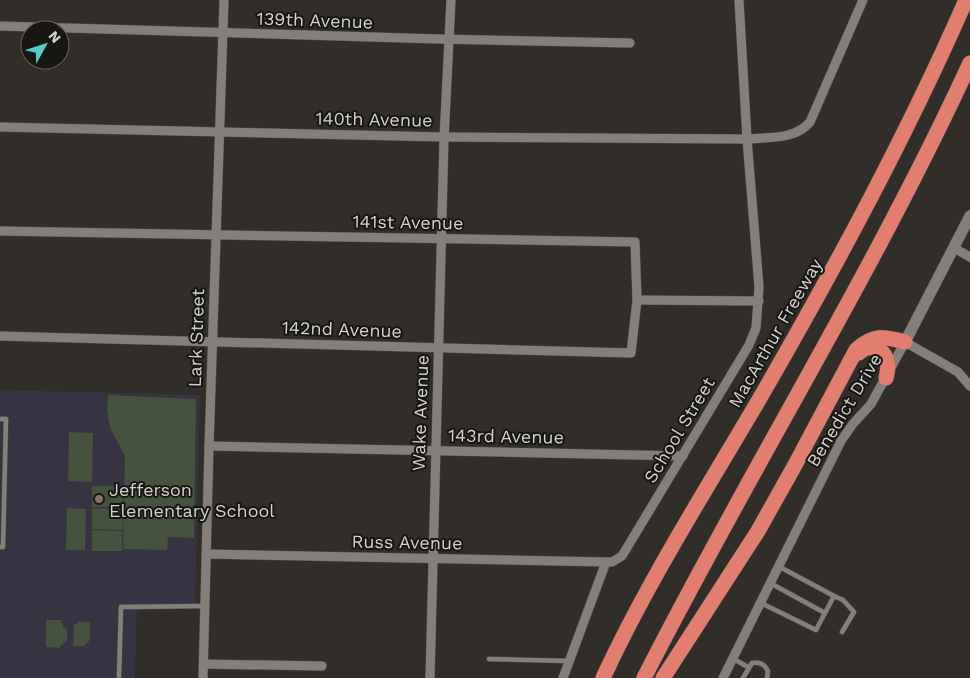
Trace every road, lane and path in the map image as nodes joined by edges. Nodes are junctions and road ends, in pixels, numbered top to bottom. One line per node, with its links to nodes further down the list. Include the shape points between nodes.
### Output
1 (224, 0): 7 (street, Lark Street)
2 (451, 0): 8 (street, Wake Avenue)
3 (739, 0): 14 (street)
4 (863, 0): 14 (street, 140th Avenue, via 810,122 795,134)
5 (966, 0): 56 (highway, MacArthur Freeway, via 870,202 648,590)
6 (0, 26): 7 (street, 139th Avenue)
7 (223, 33): 8 (street, 139th Avenue); 12 (street, Lark Street)
8 (449, 40): 9 (street, 139th Avenue); 13 (street, Wake Avenue)
9 (630, 43)
10 (970, 63): 57 (highway, via 921,167)
11 (0, 127): 12 (street, 140th Avenue)
12 (218, 131): 13 (street, 140th Avenue); 17 (street, Lark Street)
13 (444, 137): 14 (street, 140th Avenue); 18 (street, Wake Avenue)
14 (747, 139): 22 (street, School Street)
15 (970, 216): 19 (street, Benedict Drive)
16 (0, 231): 17 (street, 141st Avenue)
17 (216, 236): 18 (street, 141st Avenue); 24 (street, Lark Street)
18 (442, 239): 21 (street, 141st Avenue, via 635,242); 26 (street, Wake Avenue)
19 (954, 248): 20 (street); 25 (street, Benedict Drive)
20 (970, 257)
21 (637, 300): 22 (street); 26 (street, 142nd Avenue, via 631,353)
22 (760, 301): 33 (street, School Street, via 756,328 749,346)
23 (0, 336): 24 (street, 142nd Avenue)
24 (213, 341): 26 (street, 142nd Avenue); 31 (street, Lark Street)
25 (905, 342): 27 (street, Benedict Drive); 28 (street, via 958,372); 29 (highway, via 885,337 868,339 856,350)
26 (438, 348): 32 (street, Wake Avenue)
27 (886, 378): 29 (highway, via 888,362 883,353 876,348 864,348); 38 (street, Benedict Drive, via 871,404 841,441)
28 (970, 386)
29 (833, 395): 58 (highway, via 758,531)
30 (0, 419): 34 (lane, via 6,419 3,547)
31 (209, 446): 32 (street, 143rd Avenue); 35 (street, Lark Street)
32 (435, 451): 33 (street, 143rd Avenue); 36 (street, Wake Avenue)
33 (682, 456): 37 (street, School Street, via 626,551 617,560)
34 (0, 548)
35 (206, 554): 36 (street, Russ Avenue); 42 (street, Lark Street)
36 (433, 558): 37 (street, Russ Avenue); 54 (street, Wake Avenue)
37 (606, 562): 47 (street)
38 (778, 566): 39 (street, Benedict Drive); 40 (lane)
39 (770, 583): 41 (street, Benedict Drive); 43 (lane)
40 (834, 596): 43 (lane); 44 (lane, via 854,612)
41 (760, 603): 43 (lane, via 816,630); 45 (street, Benedict Drive)
42 (205, 606): 48 (street, Lark Street); 51 (lane, via 121,607)
43 (825, 613)
44 (842, 632)
45 (732, 658): 50 (lane); 59 (street, Benedict Drive)
46 (489, 659): 47 (lane)
47 (570, 661): 55 (street)
48 (204, 664): 49 (street); 53 (street, Lark Street)
49 (322, 666)
50 (748, 667): 60 (lane); 61 (lane); 62 (lane, via 752,662 764,664)
51 (118, 678): 52 (lane)
52 (123, 678)
53 (203, 678)
54 (430, 678)
55 (563, 678)
56 (603, 678)
57 (644, 678)
58 (663, 678)
59 (722, 678)
60 (743, 678)
61 (749, 678)
62 (767, 678)

